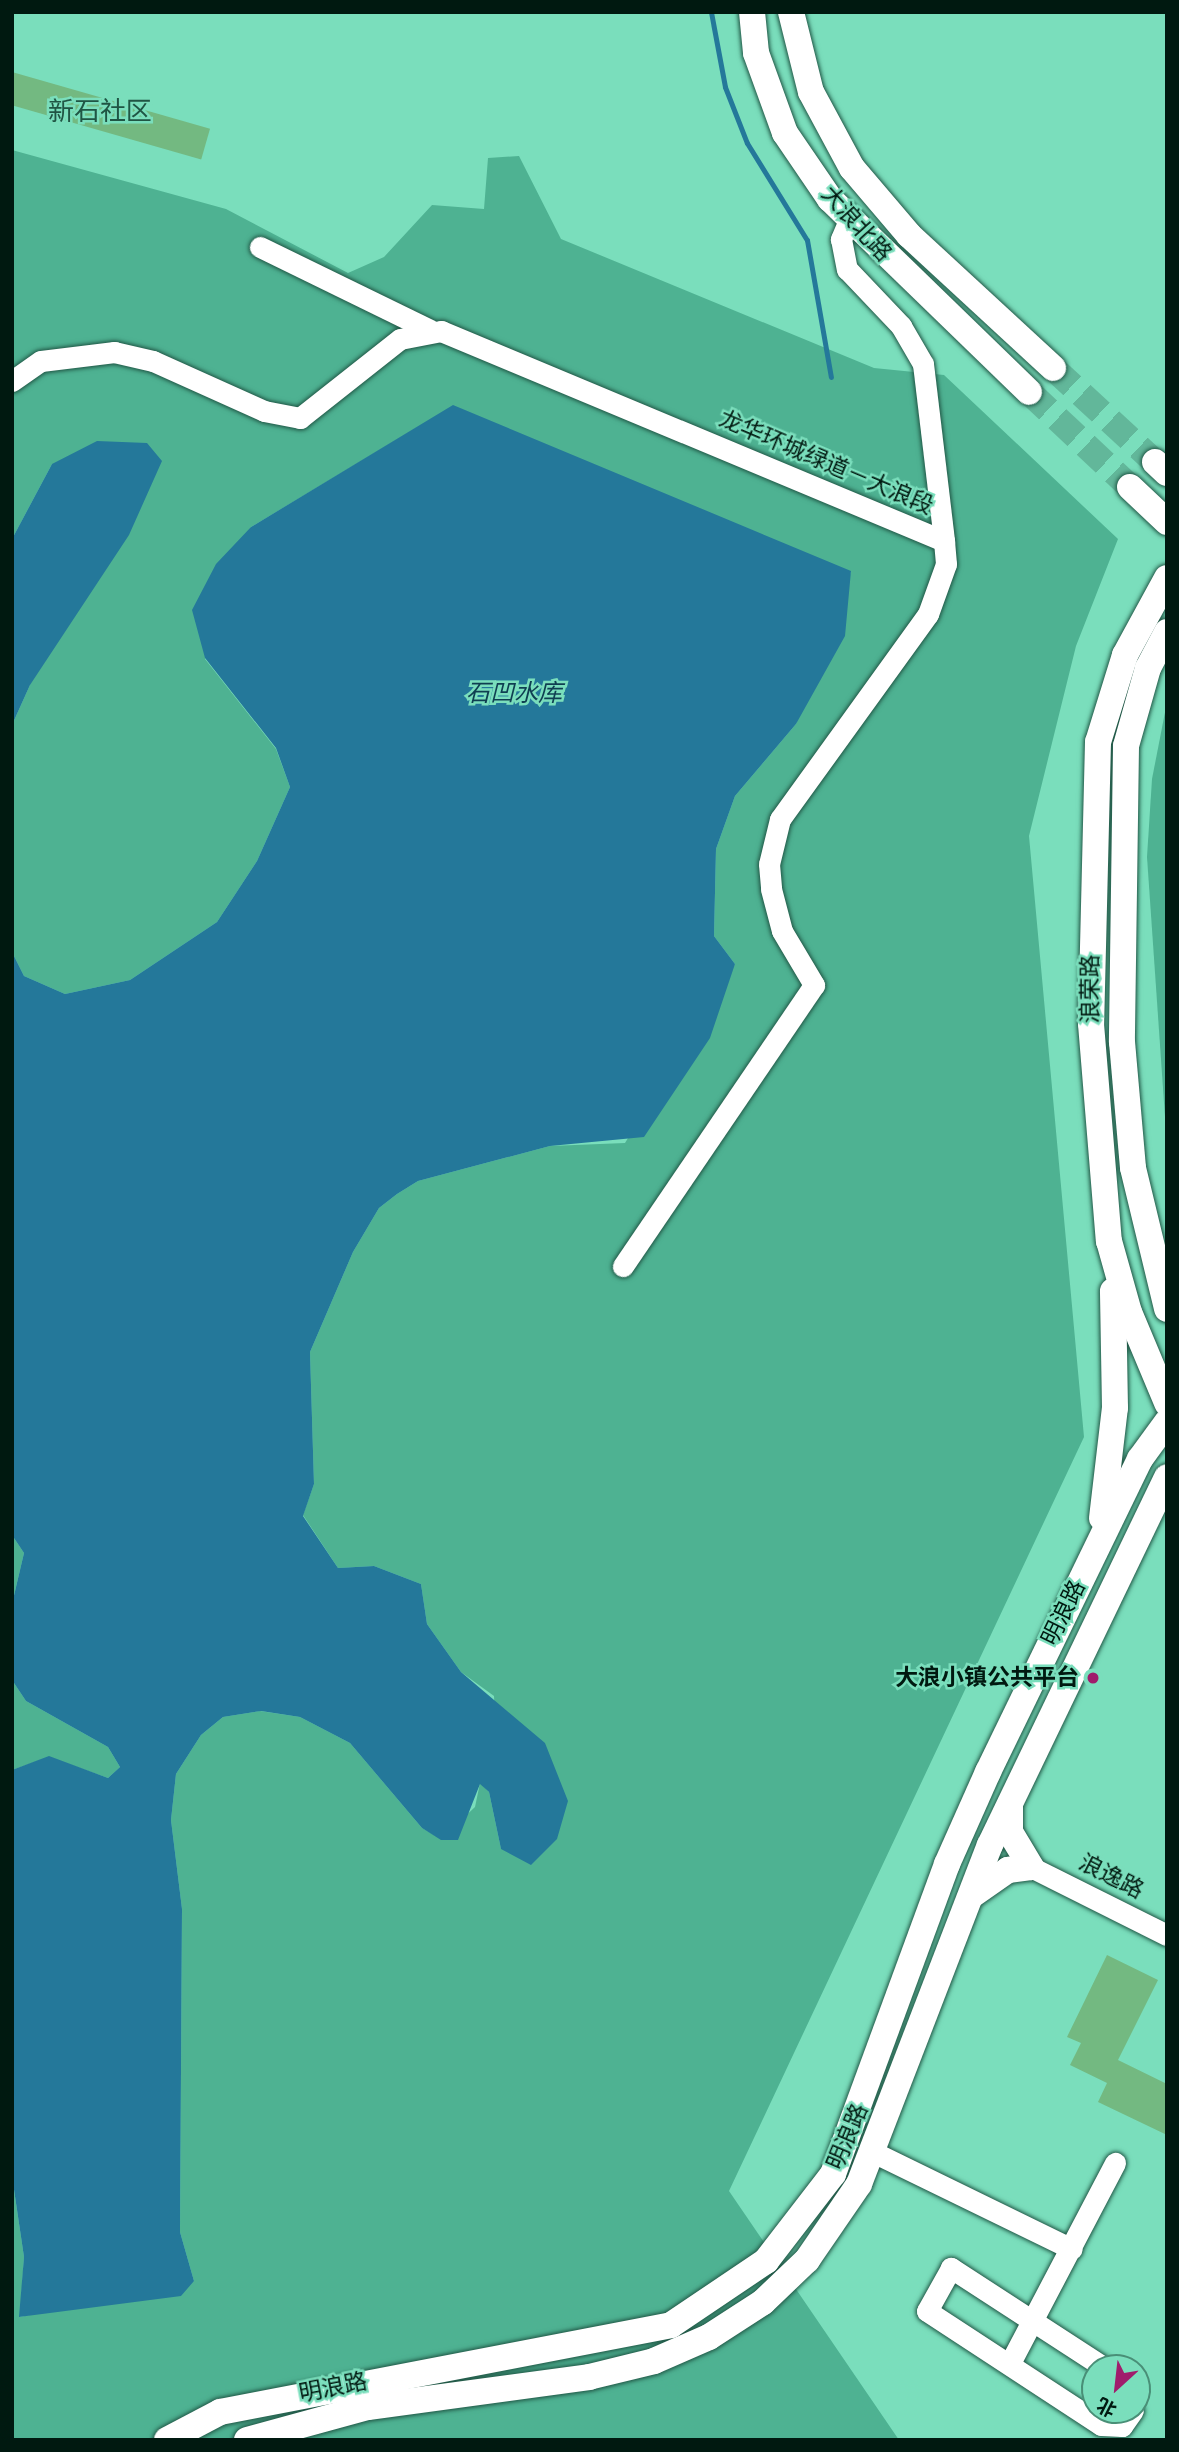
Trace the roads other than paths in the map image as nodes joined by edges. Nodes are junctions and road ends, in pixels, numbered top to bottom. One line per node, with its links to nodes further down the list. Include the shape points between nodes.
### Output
1 (752, 12): 3 (main road, 大浪北路, via 756,53 785,133)
2 (791, 12): 6 (main road, 大浪北路, via 811,92 852,167 909,235)
3 (849, 220): 8 (main road, 大浪北路); 11 (street, via 841,239 847,269 901,326 923,364)
4 (260, 247): 5 (street, 龙华环城绿道－大浪段)
5 (430, 330): 7 (street, via 400,339 312,414 288,419 153,361 114,352 76,352 41,361); 11 (street, 龙华环城绿道－大浪段)
6 (1053, 368)
7 (12, 381)
8 (1028, 392)
9 (1129, 487): 10 (main road)
10 (1167, 522)
11 (944, 541): 15 (street, 龙华环城绿道－大浪段, via 946,564 928,614 780,819 769,864 771,889 782,930 814,985)
12 (1167, 578): 14 (main road, 浪荣路, via 1116,677 1094,763 1092,1037)
13 (1167, 632): 16 (main road, 浪荣路, via 1148,668 1126,746 1122,1042 1133,1168)
14 (1109, 1241): 17 (main road, 浪荣路, via 1129,1312); 21 (main road, via 1115,1408 1105,1506)
15 (623, 1266)
16 (1167, 1309)
17 (1167, 1403)
18 (1167, 1422): 21 (main road, 明浪路, via 1140,1459)
19 (1167, 1477): 22 (main road, 明浪路)
20 (1167, 1519): 22 (main road)
21 (1091, 1557): 32 (main road, 明浪路, via 947,1864 857,2122 807,2215 766,2261 671,2325)
22 (1124, 1561): 23 (main road, 明浪路)
23 (1010, 1801): 24 (main road, via 1010,1832); 25 (main road, 明浪路)
24 (1031, 1867): 25 (main road, via 993,1877); 26 (street, 浪逸路)
25 (969, 1897): 27 (main road, 明浪路)
26 (1167, 1935)
27 (873, 2152): 29 (street); 35 (main road, 明浪路, via 842,2216 807,2260 762,2302 709,2337 654,2361)
28 (1115, 2163): 29 (street)
29 (1072, 2249): 30 (street)
30 (1035, 2322): 31 (street); 33 (street); 33 (street, via 951,2268 927,2311)
31 (1084, 2354)
32 (490, 2363): 34 (main road, 明浪路); 35 (main road)
33 (1010, 2363): 37 (street)
34 (442, 2369): 36 (main road); 40 (main road, 明浪路, via 220,2412)
35 (492, 2391): 36 (main road, 明浪路)
36 (444, 2398): 41 (main road, 明浪路, via 368,2407)
37 (1081, 2410)
38 (1102, 2424): 39 (street, via 1109,2429)
39 (1123, 2424)
40 (167, 2440)
41 (247, 2440)

